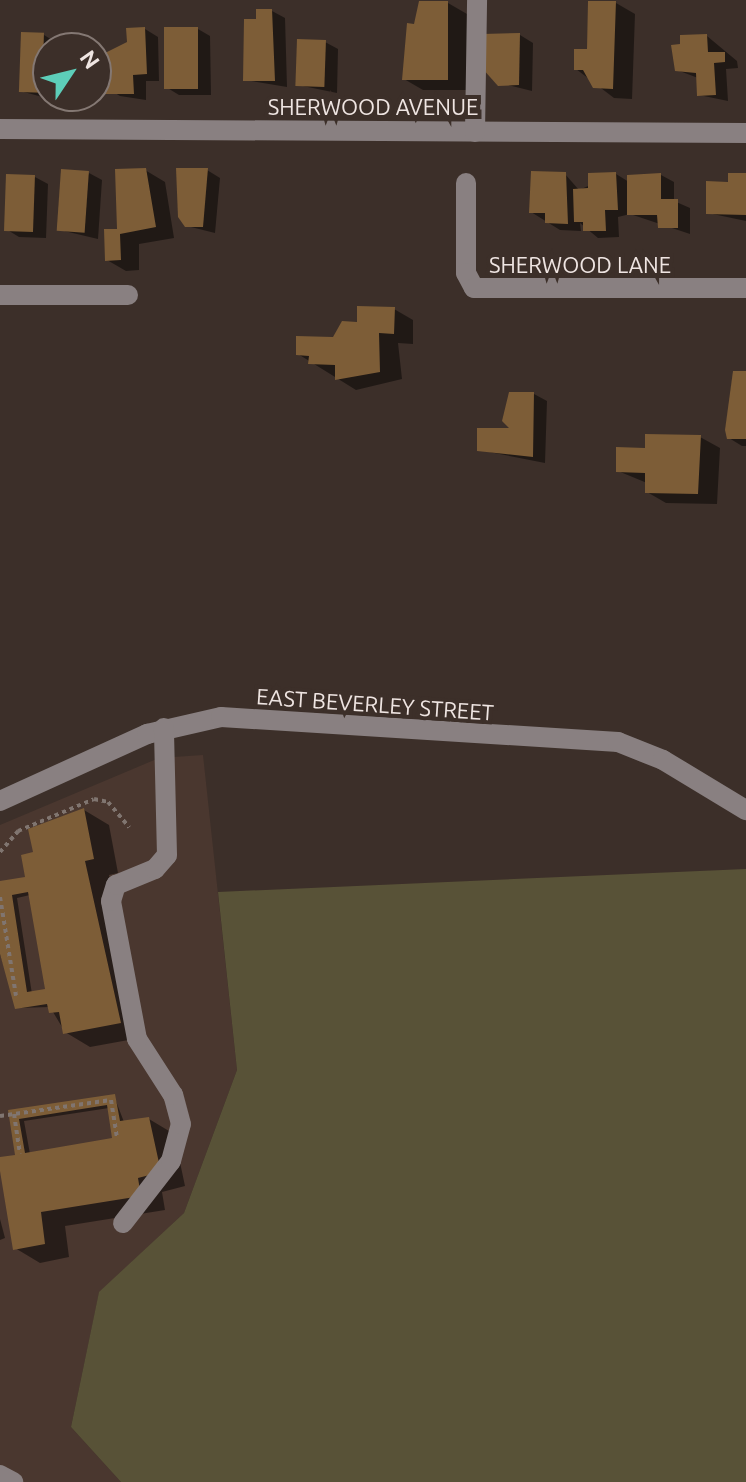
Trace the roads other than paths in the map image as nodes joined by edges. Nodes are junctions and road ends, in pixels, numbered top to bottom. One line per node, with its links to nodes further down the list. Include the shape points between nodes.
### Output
1 (477, 0): 3 (street)
2 (0, 129): 3 (street, SHERWOOD AVENUE)
3 (475, 132): 4 (street, SHERWOOD AVENUE)
4 (746, 133)
5 (466, 183): 6 (street, SHERWOOD LANE, via 466,273 474,288)
6 (746, 288)
7 (0, 295): 8 (street)
8 (128, 295)
9 (164, 728): 10 (street, EAST BEVERLEY STREET); 11 (street, EAST BEVERLEY STREET, via 221,717 618,742 663,760); 12 (street, via 167,855 155,869 116,885 111,901 137,1039 173,1095 181,1124 171,1161)
10 (0, 801)
11 (746, 810)
12 (123, 1223)
13 (0, 1475): 14 (street)
14 (13, 1482)

